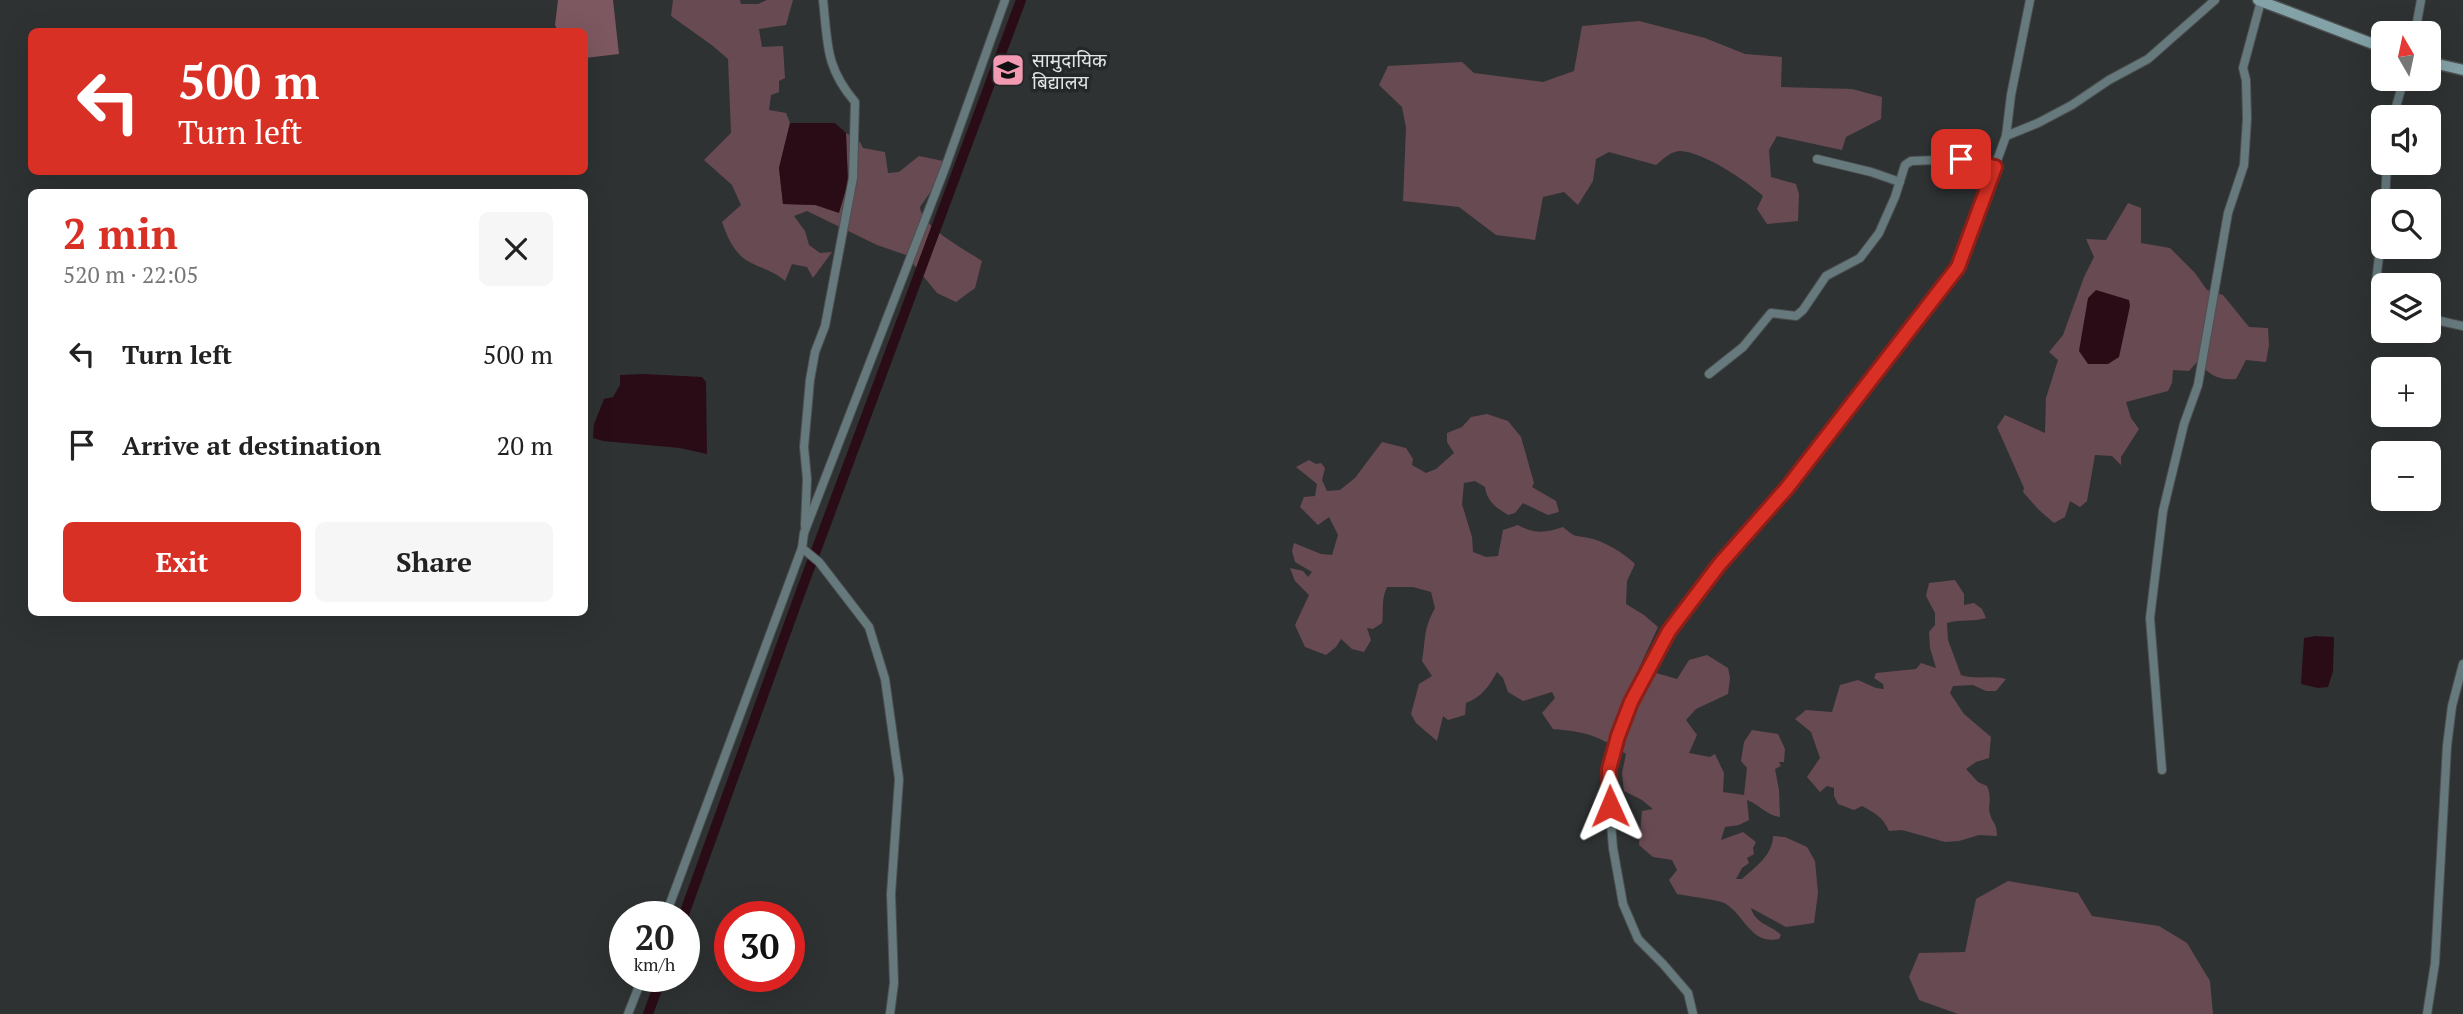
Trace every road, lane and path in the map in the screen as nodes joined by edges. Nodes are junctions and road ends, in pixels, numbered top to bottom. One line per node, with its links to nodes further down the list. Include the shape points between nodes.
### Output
1 (822, 0): 18 (street, via 830,63 839,84 855,102 855,141 853,178 810,380)
2 (1005, 0): 18 (street)
3 (2030, 0): 11 (street)
4 (2215, 0): 11 (street, via 2148,59 2072,105)
5 (2421, 0): 7 (street)
6 (2259, 1): 8 (main road); 21 (street, via 2243,68 2247,106 2244,165 2228,213 2198,384 2183,424 2161,524 2150,618)
7 (2417, 21)
8 (2371, 43)
9 (2441, 65): 10 (main road)
10 (2463, 70)
11 (2006, 136): 13 (street)
12 (1816, 159): 14 (street)
13 (1995, 167): 14 (street, via 1961,159 1911,161); 26 (street, via 1958,267 1669,631 1618,736 1608,786 1623,904 1638,939 1688,993)
14 (1900, 182): 17 (street, via 1878,233 1860,258 1826,276 1796,316 1771,313 1743,347)
15 (2441, 321): 16 (street)
16 (2463, 326)
17 (1709, 374)
18 (804, 533): 19 (street)
19 (806, 550): 22 (street); 25 (street, via 869,627 885,679 900,779 891,894 894,984)
20 (2463, 664): 27 (street, via 2447,746 2435,963)
21 (2162, 770)
22 (671, 901)
23 (637, 992): 24 (street)
24 (628, 1014)
25 (890, 1014)
26 (1693, 1014)
27 (2427, 1014)

